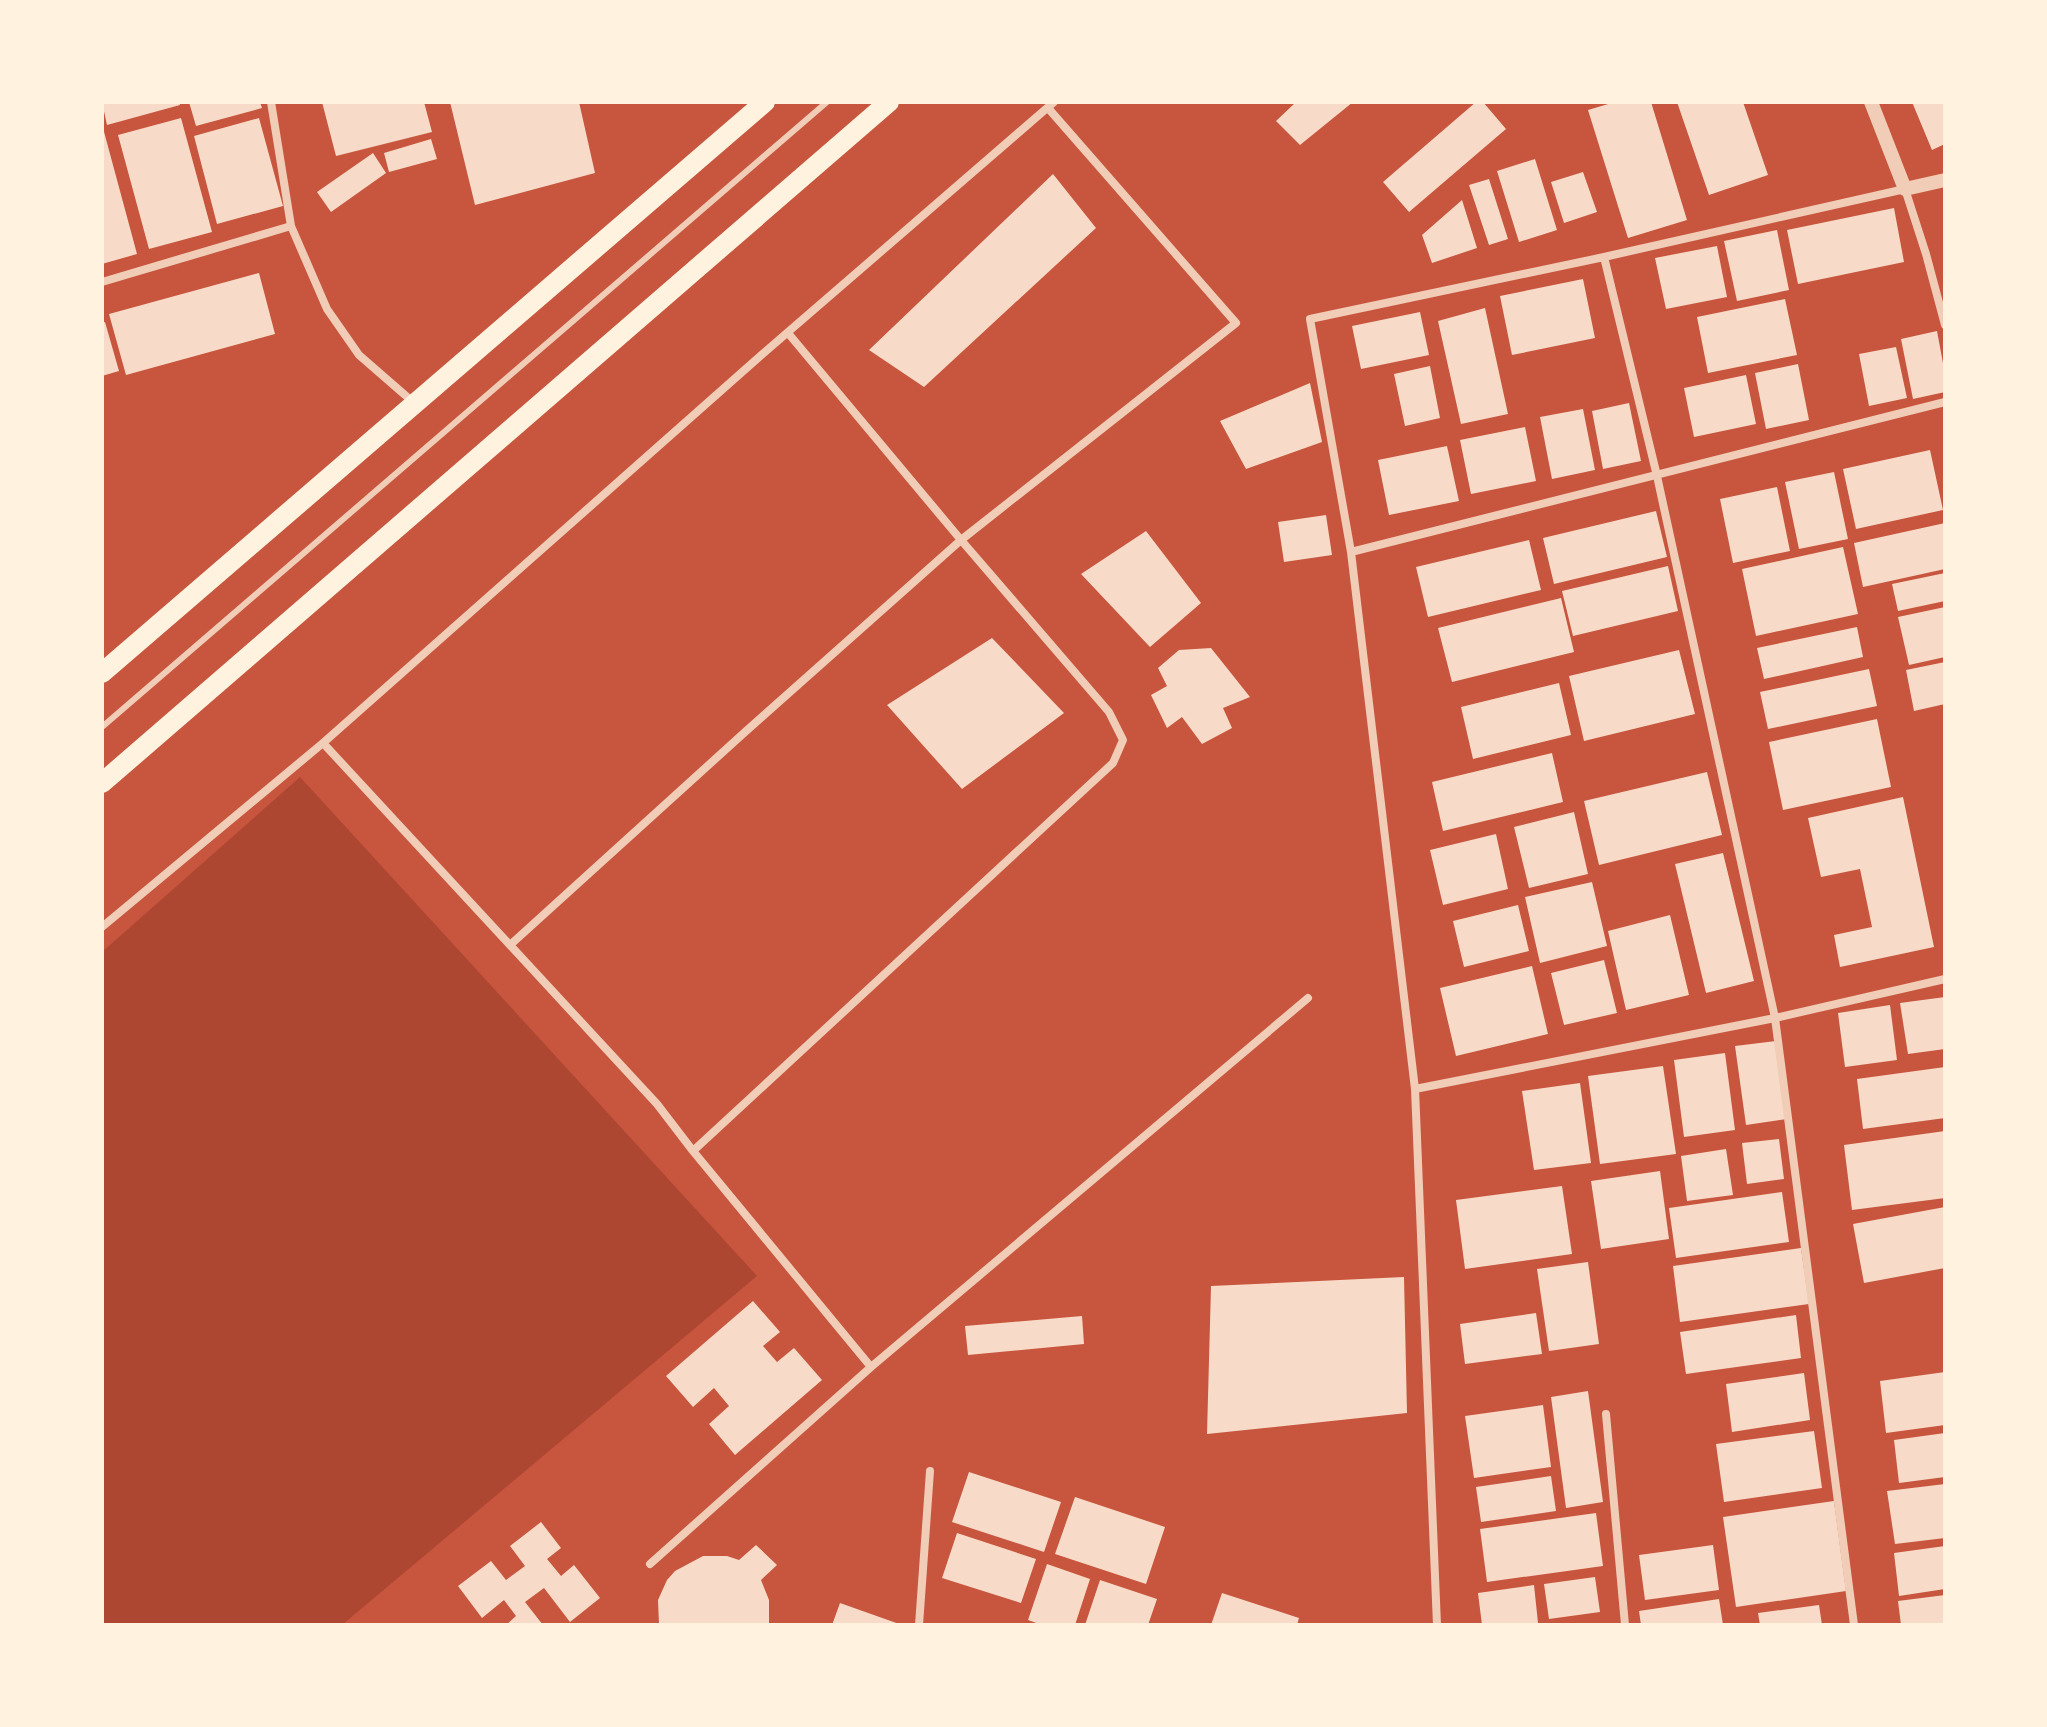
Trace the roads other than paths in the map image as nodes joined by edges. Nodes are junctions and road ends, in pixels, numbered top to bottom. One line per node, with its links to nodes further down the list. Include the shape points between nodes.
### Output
1 (271, 102): 9 (street)
2 (765, 102): 15 (main road)
3 (827, 102): 20 (lane)
4 (889, 102): 22 (main road)
5 (1871, 102): 8 (street)
6 (1051, 105): 13 (street); 17 (street, via 1236,323)
7 (1945, 180): 8 (street)
8 (1905, 189): 10 (street); 12 (street)
9 (291, 226): 11 (street); 15 (street, via 327,309 359,355)
10 (1604, 257): 16 (street); 18 (street, via 1310,319)
11 (102, 282)
12 (1945, 325)
13 (788, 333): 17 (street); 21 (street)
14 (1945, 402): 16 (street)
15 (414, 404): 19 (main road)
16 (1657, 476): 18 (street); 27 (street)
17 (961, 540): 24 (street); 29 (street, via 1109,712 1123,740 1113,763)
18 (1351, 552): 28 (street)
19 (102, 673)
20 (102, 727)
21 (323, 743): 23 (street); 24 (street)
22 (102, 783)
23 (102, 927)
24 (510, 945): 29 (street, via 657,1104)
25 (1945, 979): 27 (street)
26 (1308, 998): 30 (street)
27 (1775, 1018): 28 (street); 37 (street)
28 (1415, 1089): 35 (street)
29 (693, 1151): 30 (street)
30 (871, 1367): 33 (street)
31 (1606, 1414): 36 (street)
32 (930, 1471): 34 (street)
33 (650, 1564)
34 (922, 1624)
35 (1437, 1625)
36 (1625, 1625)
37 (1854, 1625)

